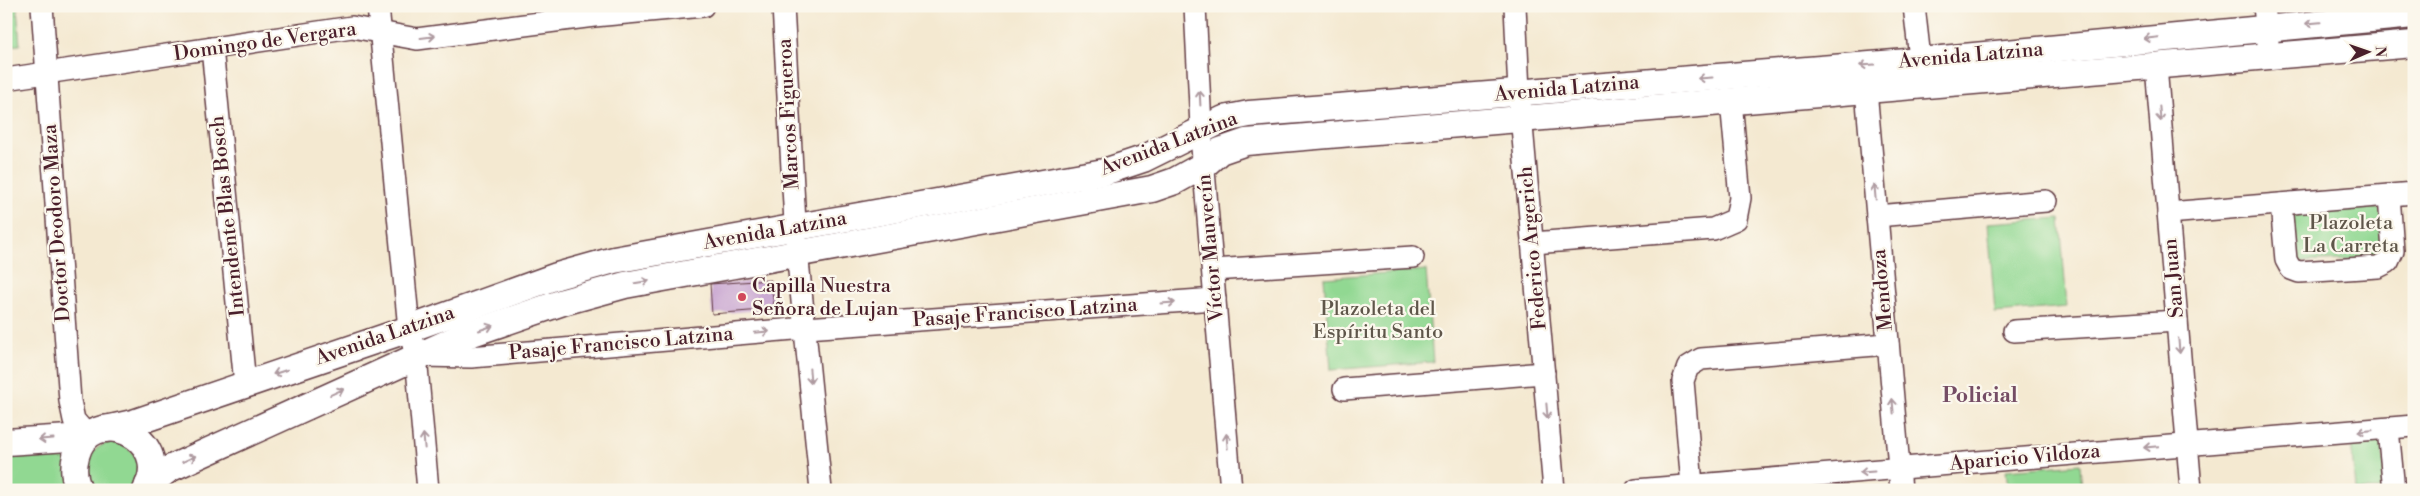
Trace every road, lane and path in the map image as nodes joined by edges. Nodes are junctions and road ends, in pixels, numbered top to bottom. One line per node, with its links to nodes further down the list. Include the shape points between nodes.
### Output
1 (42, 6): 17 (street, Doctor Deodoro Maza)
2 (378, 6): 11 (street)
3 (703, 6): 8 (street, Domingo de Vergara)
4 (782, 6): 31 (street, Marcos Figueroa)
5 (1195, 6): 23 (street, Víctor Mauvecín, one-way to 5)
6 (1515, 6): 20 (street, Federico Argerich)
7 (1914, 6): 16 (street)
8 (593, 11): 11 (street, Domingo de Vergara, one-way to 8, via 417,39)
9 (2414, 15): 10 (street, Avenida Latzina, one-way to 10)
10 (2265, 17): 14 (street); 16 (street, Avenida Latzina, one-way to 16)
11 (380, 31): 13 (street, Domingo de Vergara, via 352,27); 39 (street)
12 (2414, 44): 14 (street, Avenida Latzina)
13 (212, 48): 17 (street, Domingo de Vergara); 44 (street, Intendente Blas Bosch)
14 (2270, 56): 15 (street, Avenida Latzina)
15 (2156, 66): 16 (street, Avenida Latzina); 29 (street, San Juan, one-way to 29)
16 (1922, 73): 19 (street, Avenida Latzina); 20 (street, Avenida Latzina, one-way to 20)
17 (47, 74): 18 (street, Domingo de Vergara); 48 (street, Doctor Deodoro Maza, via 70,401 74,420)
18 (6, 79)
19 (1866, 90): 21 (street, Avenida Latzina); 30 (street, Mendoza, one-way to 19)
20 (1519, 92): 22 (street, Federico Argerich); 23 (street, Avenida Latzina, via 1249,114 1224,119)
21 (1731, 101): 22 (street, Avenida Latzina); 32 (street, via 1740,198 1736,219 1713,229)
22 (1522, 118): 24 (street, Avenida Latzina, via 1246,142 1220,151); 32 (street, Federico Argerich)
23 (1201, 129): 24 (street, Víctor Mauvecín); 31 (street, Avenida Latzina, via 1143,159 1104,172)
24 (1204, 165): 33 (street, Avenida Latzina, via 1152,189); 35 (street, Víctor Mauvecín)
25 (2414, 193): 26 (street)
26 (2390, 195): 28 (street); 28 (street, via 2393,251 2388,262 2378,267 2298,272 2290,269 2286,260)
27 (2046, 202): 30 (street)
28 (2281, 204): 29 (street)
29 (2168, 213): 37 (street, San Juan)
30 (1877, 216): 41 (street, Mendoza)
31 (796, 228): 33 (street, Marcos Figueroa); 39 (street, Avenida Latzina, via 605,263 557,276)
32 (1533, 243): 43 (street, Federico Argerich)
33 (798, 254): 38 (street, Marcos Figueroa); 42 (street, Avenida Latzina, one-way to 33, via 572,299 624,286)
34 (1413, 257): 35 (street)
35 (1213, 270): 36 (street, Víctor Mauvecín)
36 (1215, 299): 38 (street, Pasaje Francisco Latzina, one-way to 36); 57 (street, Víctor Mauvecín, one-way to 36)
37 (2177, 321): 40 (street); 50 (street, San Juan, one-way to 50)
38 (806, 328): 42 (street, Pasaje Francisco Latzina, one-way to 38, via 471,357); 56 (street, Marcos Figueroa, one-way to 56)
39 (410, 329): 42 (street); 44 (street, Avenida Latzina, one-way to 44)
40 (2014, 331)
41 (1888, 344): 51 (street, Mendoza, one-way to 41); 52 (street, via 1701,359 1688,367 1683,381)
42 (416, 356): 53 (street, Avenida Latzina, one-way to 42, via 169,469); 55 (street, one-way to 42)
43 (1544, 373): 45 (street); 58 (street, Federico Argerich, one-way to 58)
44 (245, 384): 48 (street, Avenida Latzina)
45 (1344, 390)
46 (2414, 426): 47 (street, Aparicio Vildoza)
47 (2388, 429): 50 (street, Aparicio Vildoza, one-way to 50); 61 (street)
48 (93, 434): 49 (street, Avenida Latzina, one-way to 49); 53 (street, via 125,431 137,438 146,447 152,466); 54 (street, via 80,444 75,460 74,473)
49 (6, 442)
50 (2188, 444): 51 (street, Aparicio Vildoza, one-way to 51); 60 (street, San Juan)
51 (1900, 480): 52 (street, Aparicio Vildoza, one-way to 52)
52 (1692, 485): 59 (street, Aparicio Vildoza)
53 (147, 487)
54 (80, 490)
55 (428, 490)
56 (821, 490)
57 (1231, 490)
58 (1554, 490)
59 (1636, 490)
60 (2191, 490)
61 (2394, 490)

